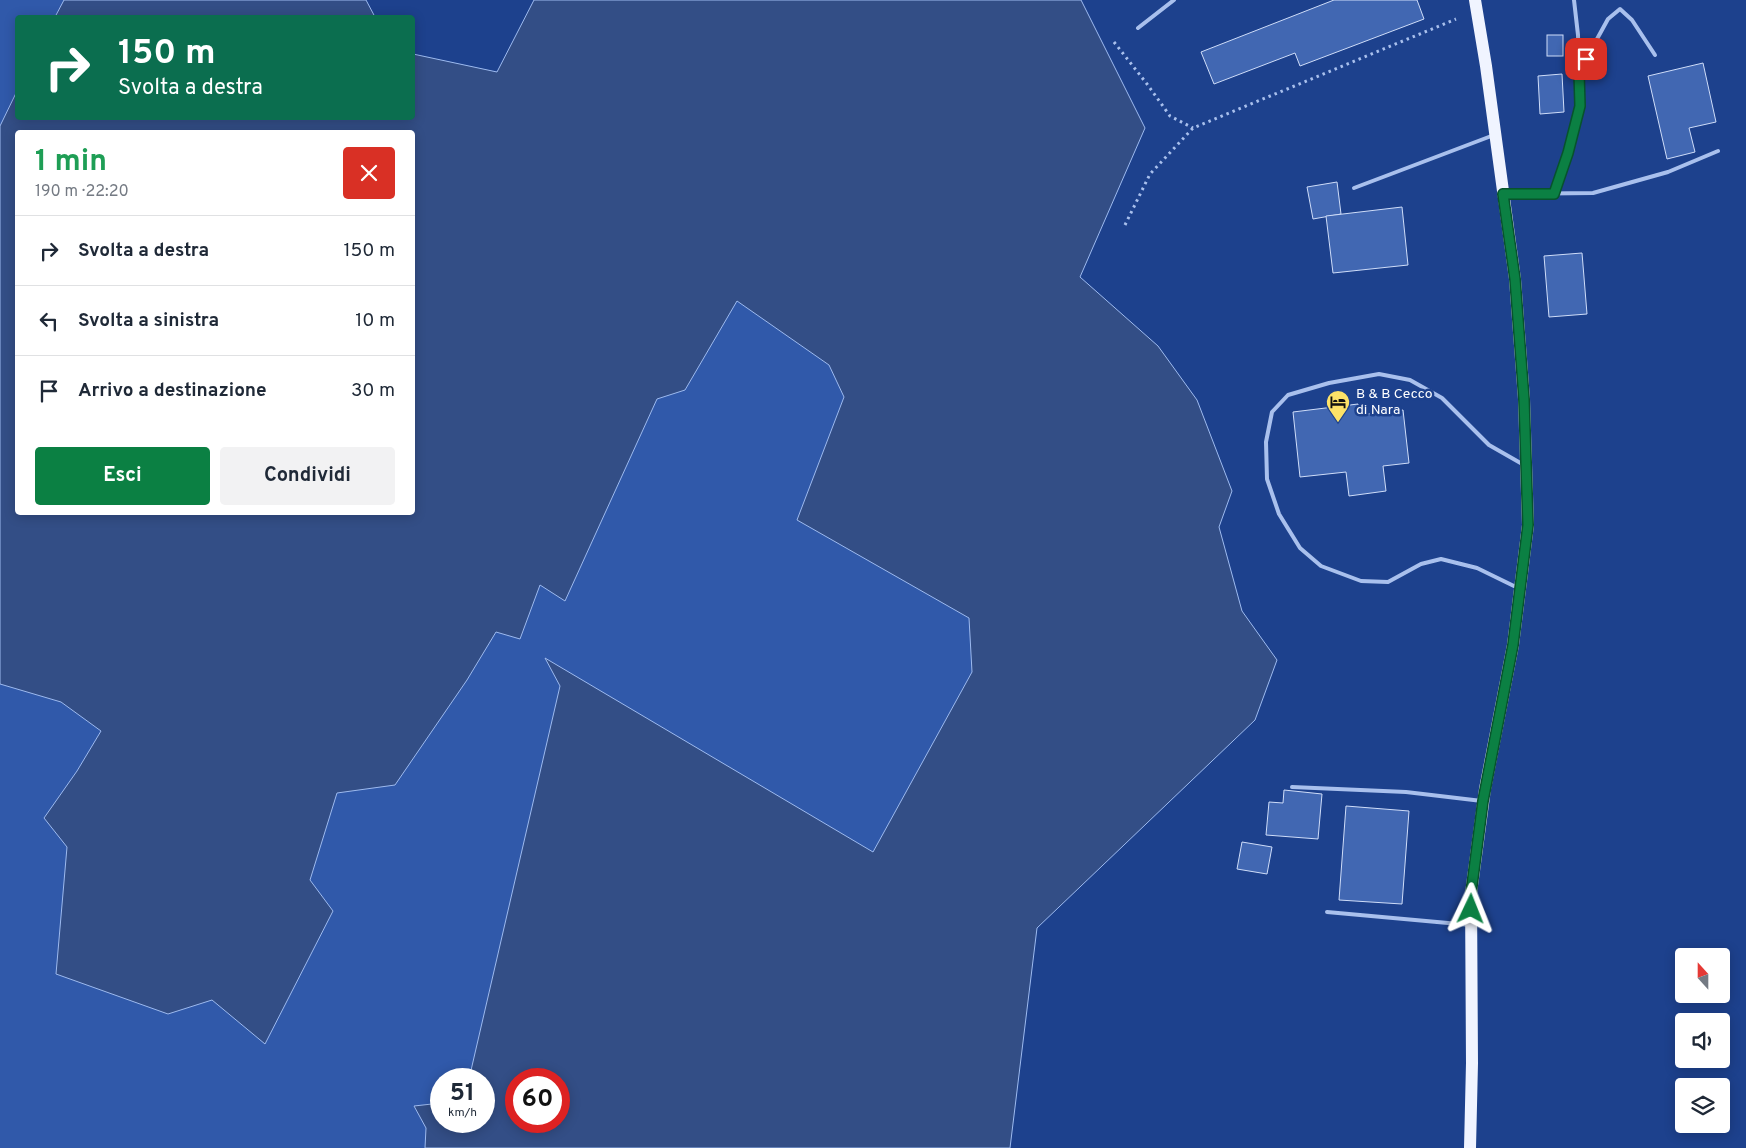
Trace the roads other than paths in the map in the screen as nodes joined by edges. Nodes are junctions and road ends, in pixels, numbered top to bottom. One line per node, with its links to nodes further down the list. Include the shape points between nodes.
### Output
1 (1174, 0): 4 (lane)
2 (1574, 0): 6 (lane)
3 (1476, 5): 7 (main road)
4 (1138, 28)
5 (1656, 55): 6 (lane, via 1632,20 1620,9 1608,19)
6 (1579, 72): 11 (lane, via 1580,106)
7 (1495, 134): 9 (lane); 10 (main road)
8 (1718, 151): 11 (lane, via 1668,172 1593,193)
9 (1354, 188)
10 (1503, 194): 11 (lane); 12 (main road, via 1515,279)
11 (1554, 194)
12 (1526, 467): 13 (main road, via 1528,525); 13 (lane, via 1490,445 1442,398 1410,380 1379,374 1329,383 1288,396 1272,412 1266,442 1267,479 1279,514 1300,548 1321,566 1361,581 1388,582 1422,564 1441,559 1477,568)
13 (1520, 589): 15 (main road, via 1513,645)
14 (1292, 787): 15 (lane, via 1406,792)
15 (1483, 801): 17 (main road, via 1471,893)
16 (1327, 912): 17 (lane)
17 (1471, 926): 18 (main road)
18 (1470, 1148)

